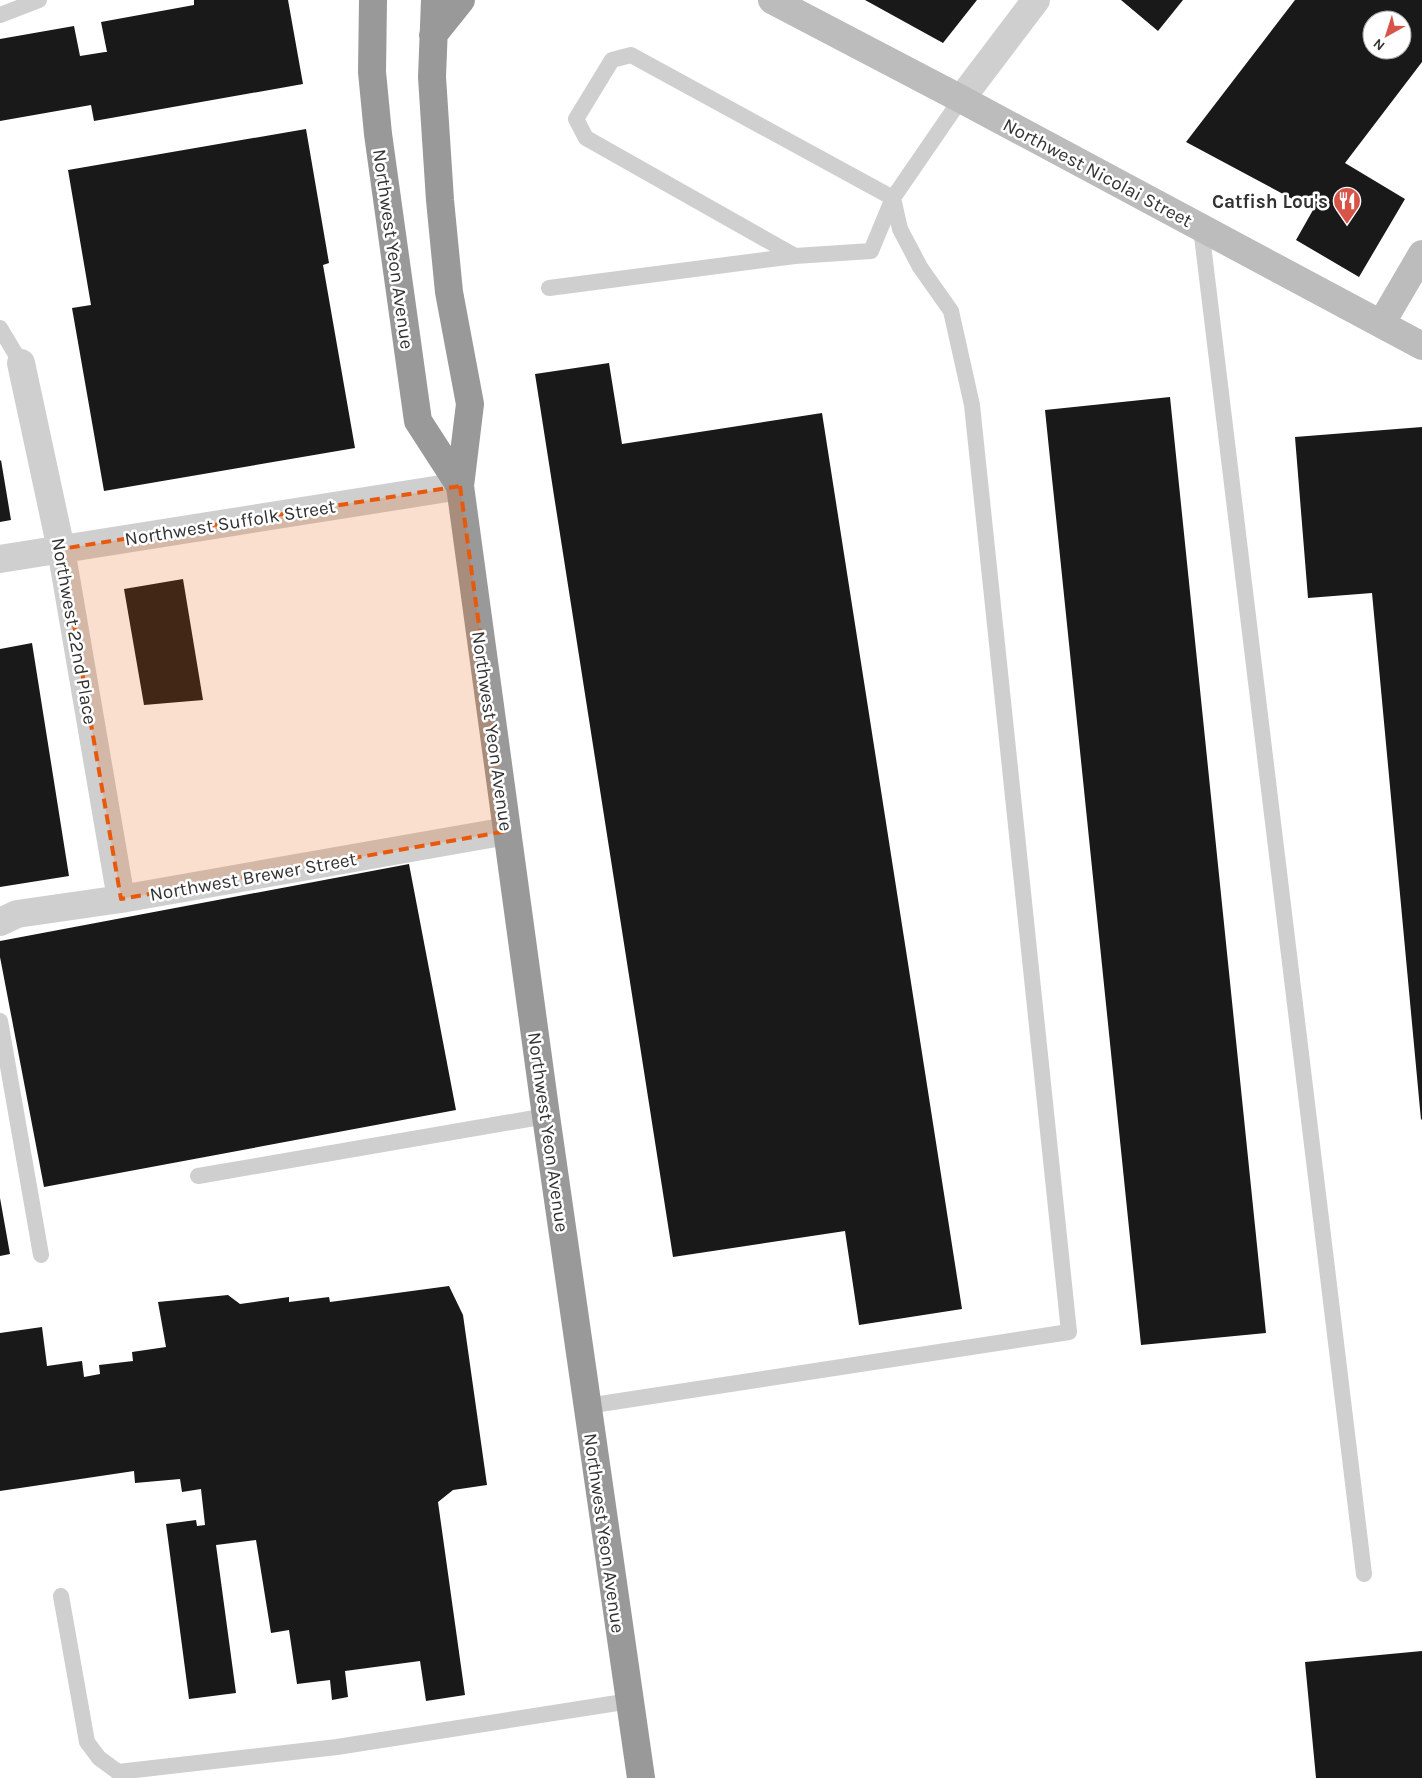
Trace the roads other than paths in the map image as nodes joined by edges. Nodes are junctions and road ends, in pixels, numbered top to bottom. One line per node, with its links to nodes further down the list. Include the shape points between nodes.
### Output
1 (39, 0): 7 (lane)
2 (372, 0): 19 (highway, Northwest Yeon Avenue, via 372,72 378,134 418,421)
3 (435, 0): 8 (highway, Northwest Yeon Avenue)
4 (461, 0): 8 (highway)
5 (772, 0): 9 (street, Northwest Nicolai Street)
6 (1036, 0): 9 (street)
7 (0, 15)
8 (433, 35): 19 (highway, Northwest Yeon Avenue, via 434,128 449,292 470,404)
9 (961, 99): 10 (lane); 11 (street, Northwest Nicolai Street)
10 (893, 198): 13 (lane, via 871,251); 13 (lane, via 631,55 612,60 576,119 586,138); 29 (lane, via 900,229 920,267 951,310 972,405 1069,1332)
11 (1201, 228): 15 (street, Northwest Nicolai Street); 30 (lane)
12 (1422, 254): 15 (street)
13 (795, 256): 14 (lane)
14 (549, 288)
15 (1381, 324): 17 (street, Northwest Nicolai Street)
16 (0, 328): 18 (lane)
17 (1422, 346)
18 (21, 363): 20 (street, Northwest 22nd Place)
19 (460, 486): 20 (street, Northwest Suffolk Street); 22 (highway, Northwest Yeon Avenue)
20 (62, 549): 21 (street, Northwest Suffolk Street); 23 (street, Northwest 22nd Place)
21 (0, 559)
22 (507, 831): 23 (street, Northwest Brewer Street); 26 (highway, Northwest Yeon Avenue)
23 (121, 899): 24 (street, Northwest Brewer Street, via 17,914)
24 (0, 922)
25 (0, 1021): 28 (lane)
26 (546, 1116): 27 (lane); 29 (highway, Northwest Yeon Avenue)
27 (198, 1176)
28 (41, 1255)
29 (587, 1406): 32 (highway, Northwest Yeon Avenue)
30 (1364, 1574)
31 (61, 1596): 32 (lane, via 87,1742 99,1758 118,1772 337,1747)
32 (630, 1701): 33 (highway, Northwest Yeon Avenue)
33 (641, 1778)

